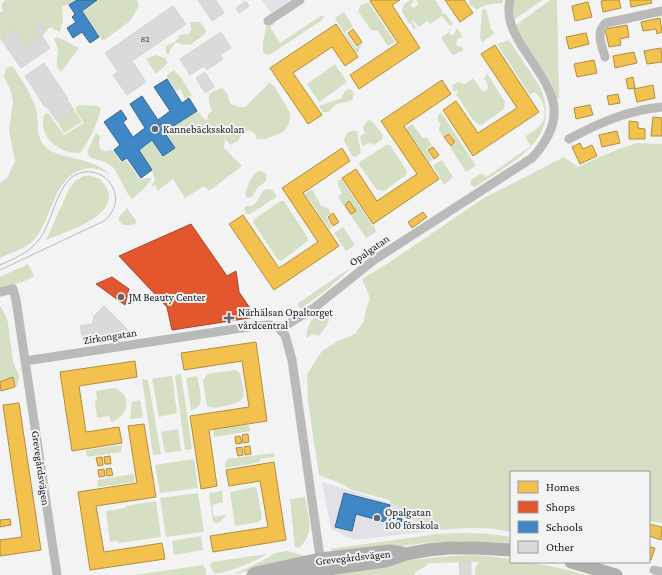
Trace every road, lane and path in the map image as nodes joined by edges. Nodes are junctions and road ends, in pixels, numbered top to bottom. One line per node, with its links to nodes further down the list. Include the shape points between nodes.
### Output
1 (300, 0): 4 (street)
2 (510, 0): 9 (street, Opalgatan, via 510,22 515,35 548,86 554,101 553,125 541,148 532,158 374,260 310,311)
3 (662, 11): 5 (street, via 606,23 599,35)
4 (268, 21)
5 (605, 57)
6 (662, 107): 7 (street, via 622,115)
7 (569, 138)
8 (0, 292): 10 (street, via 13,290)
9 (280, 329): 10 (street, Zirkongatan, via 270,325); 13 (street, via 289,345 292,360)
10 (25, 361): 14 (street, Grevegårdsvägen)
11 (510, 550): 13 (street, Grevegårdsvägen, via 449,548 406,554 390,551)
12 (574, 563): 17 (street)
13 (321, 565): 15 (street, Grevegårdsvägen); 16 (street, Grevegårdsvägen)
14 (57, 575)
15 (253, 575)
16 (286, 575)
17 (616, 575)

